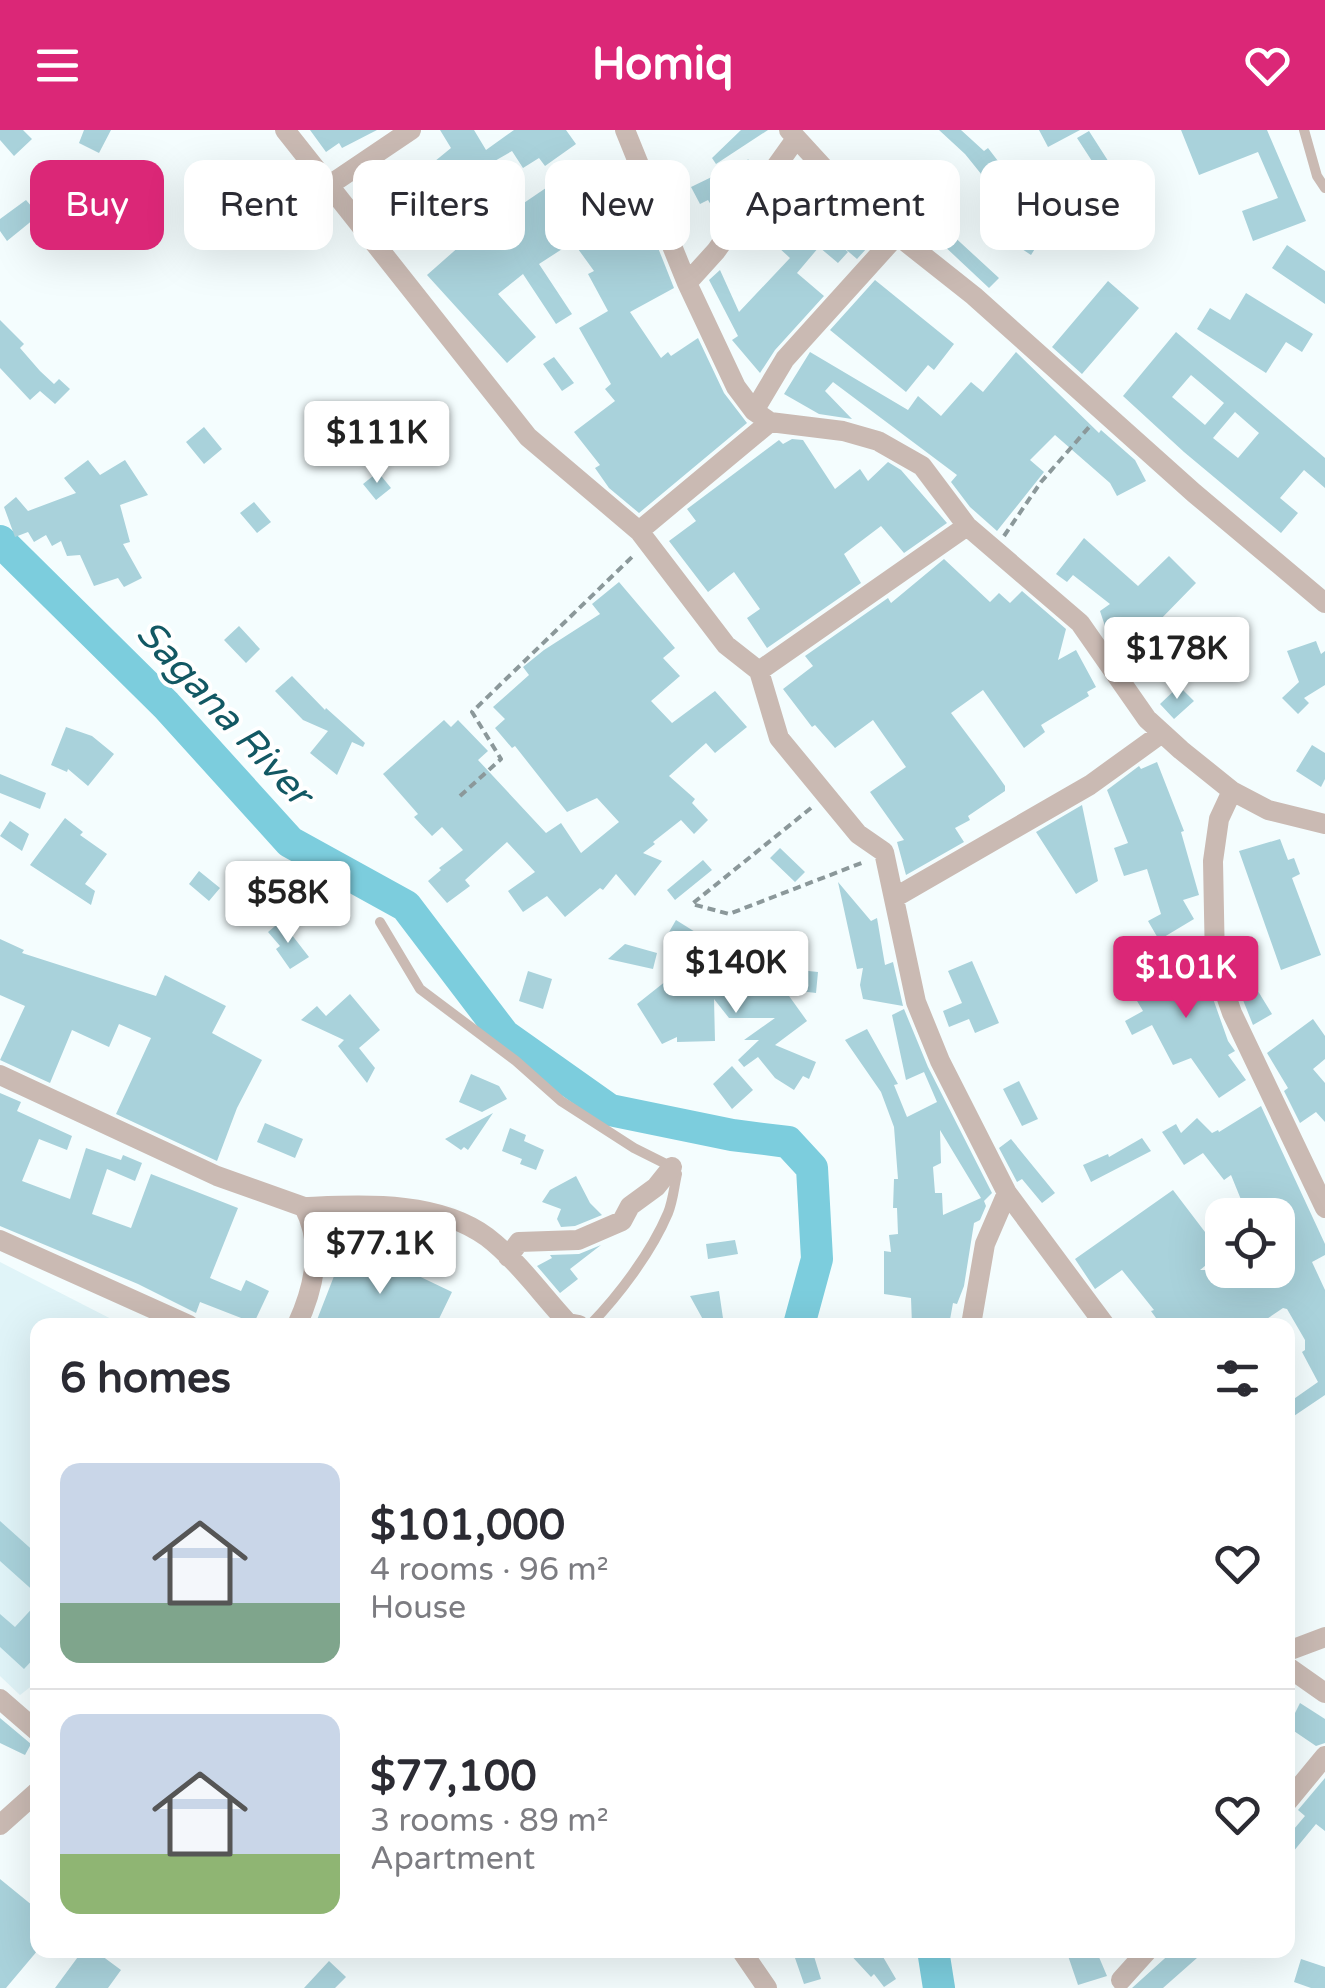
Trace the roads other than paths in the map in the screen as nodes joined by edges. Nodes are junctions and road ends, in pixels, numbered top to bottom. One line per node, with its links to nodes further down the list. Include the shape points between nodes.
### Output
1 (285, 130): 6 (street)
2 (410, 130): 8 (street)
3 (624, 130): 13 (street)
4 (1304, 130): 9 (lane)
5 (792, 135): 7 (street); 13 (street, via 716,251)
6 (308, 160)
7 (818, 160)
8 (333, 183)
9 (1325, 188)
10 (333, 192): 16 (street, via 528,437)
11 (883, 250): 14 (street, via 784,360)
12 (916, 250): 17 (street)
13 (687, 283): 14 (street, via 736,387)
14 (762, 417): 15 (street, via 878,440 922,466); 16 (street)
15 (968, 526): 18 (street); 19 (street, via 1080,623)
16 (643, 537): 18 (street, via 726,645)
17 (1325, 603)
18 (760, 671): 22 (street, via 778,738 858,834 884,852)
19 (1162, 732): 20 (street); 22 (street, via 1090,785)
20 (1232, 791): 21 (street, via 1268,810); 28 (street, via 1213,861 1215,964)
21 (1325, 824)
22 (894, 898): 26 (street, via 916,1002)
23 (380, 922): 25 (lane, via 420,989 561,1101)
24 (0, 1075): 27 (street, via 218,1176)
25 (672, 1167): 30 (street, via 622,1221 578,1240 525,1240); 34 (lane, via 677,1174 669,1212)
26 (1007, 1193): 35 (street, via 986,1244); 36 (street)
27 (304, 1207): 30 (street, via 380,1206 443,1216 487,1237); 32 (street, via 312,1222 315,1274)
28 (1325, 1208)
29 (0, 1240): 31 (street)
30 (508, 1257): 33 (street)
31 (173, 1318)
32 (299, 1318)
33 (563, 1318)
34 (596, 1318)
35 (972, 1318)
36 (1099, 1318)
37 (1325, 1637): 38 (street)
38 (1295, 1648)
39 (1295, 1672): 40 (street)
40 (1325, 1693)
41 (0, 1699): 42 (street)
42 (30, 1725)
43 (1325, 1756): 44 (street)
44 (1295, 1792)
45 (30, 1797): 46 (street)
46 (0, 1825)
47 (746, 1958): 50 (street)
48 (1141, 1958): 49 (street)
49 (1120, 1980)
50 (767, 1988)

